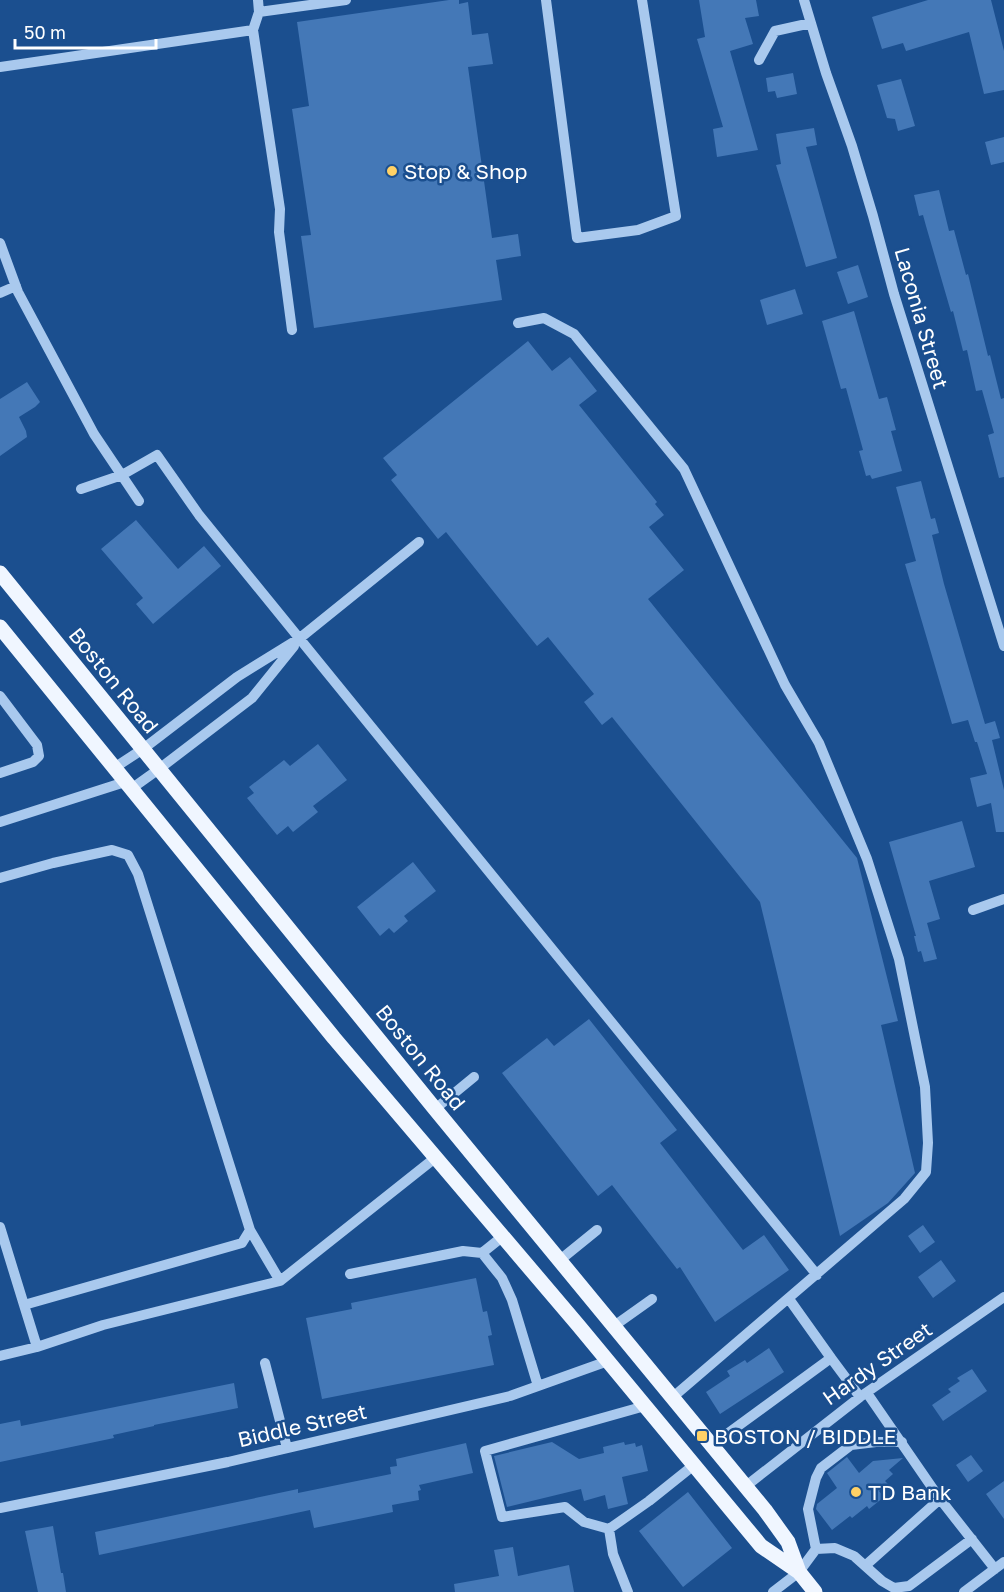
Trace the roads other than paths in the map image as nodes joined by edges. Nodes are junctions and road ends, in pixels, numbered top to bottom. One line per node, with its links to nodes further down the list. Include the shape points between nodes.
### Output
1 (346, 0): 5 (street)
2 (546, 0): 3 (street, via 577,238 638,230 676,216)
3 (642, 0)
4 (804, 0): 6 (street, Laconia Street)
5 (259, 6): 7 (street)
6 (811, 23): 8 (street, via 775,31); 22 (street, Laconia Street)
7 (253, 30): 9 (street); 14 (street, via 280,208 279,232)
8 (759, 60)
9 (0, 68)
10 (0, 243): 11 (street)
11 (16, 286): 12 (street); 15 (street, via 94,435)
12 (0, 293)
13 (518, 323): 43 (street, via 544,318 574,334 684,469 785,684 819,743 867,858 896,948 925,1087 926,1172 904,1199)
14 (292, 330)
15 (122, 475): 16 (street); 17 (street); 21 (street, via 157,455 199,515)
16 (81, 489)
17 (140, 501)
18 (419, 542): 21 (street)
19 (0, 573): 24 (main road, Boston Road)
20 (0, 627): 25 (main road, Boston Road)
21 (300, 638): 24 (street, via 237,677); 26 (street, via 252,698); 43 (street)
22 (1004, 646)
23 (0, 696): 27 (street, via 37,745 39,756 33,762)
24 (143, 749): 25 (street); 26 (main road, Boston Road)
25 (114, 768): 28 (main road, Boston Road)
26 (159, 770): 28 (street); 34 (main road, Boston Road)
27 (0, 773)
28 (128, 785): 29 (street); 35 (main road, Boston Road)
29 (0, 822)
30 (0, 878): 36 (street, via 112,850 128,855 138,874)
31 (1004, 899): 32 (street)
32 (973, 910)
33 (474, 1077): 34 (street)
34 (435, 1109): 41 (main road, Boston Road)
35 (435, 1158): 39 (main road, Boston Road); 44 (street)
36 (250, 1230): 44 (street); 48 (street, via 242,1243)
37 (597, 1230): 41 (street)
38 (1, 1232): 48 (street)
39 (502, 1237): 40 (street); 53 (main road, Boston Road)
40 (482, 1253): 42 (street, via 463,1251); 55 (street, via 502,1278 512,1300)
41 (560, 1260): 49 (main road, Boston Road)
42 (350, 1274)
43 (817, 1275): 47 (street)
44 (280, 1281): 50 (street, via 103,1325)
45 (1004, 1297): 56 (street, Hardy Street)
46 (652, 1299): 49 (street)
47 (789, 1299): 52 (street); 57 (street)
48 (24, 1305): 50 (street)
49 (614, 1326): 57 (main road, Boston Road)
50 (37, 1347): 51 (street)
51 (0, 1356)
52 (831, 1358): 56 (street); 60 (street)
53 (608, 1361): 55 (street, Biddle Street); 58 (main road, Boston Road)
54 (266, 1363): 61 (street)
55 (538, 1386): 61 (street, Biddle Street, via 510,1396)
56 (863, 1395): 59 (street); 63 (street, Hardy Street)
57 (673, 1397): 60 (main road, Boston Road)
58 (645, 1406): 62 (main road, Boston Road); 66 (street, via 485,1451 502,1516 565,1507 584,1522)
59 (902, 1442): 64 (street); 68 (street, via 851,1445 821,1468 808,1509)
60 (712, 1445): 63 (main road, Boston Road)
61 (286, 1448): 65 (street, Biddle Street)
62 (694, 1465): 66 (street); 71 (main road, Boston Road, via 761,1546)
63 (746, 1486): 71 (main road, Boston Road, via 781,1530)
64 (940, 1499): 67 (street); 69 (street)
65 (0, 1508)
66 (609, 1529): 72 (street, via 613,1554)
67 (972, 1539): 69 (street, via 909,1586 894,1588); 70 (street)
68 (816, 1549): 69 (street, via 835,1548); 71 (street)
69 (866, 1565)
70 (999, 1566): 75 (street)
71 (799, 1572): 73 (street); 74 (main road, Boston Road)
72 (628, 1592)
73 (773, 1592)
74 (815, 1592)
75 (964, 1592)

